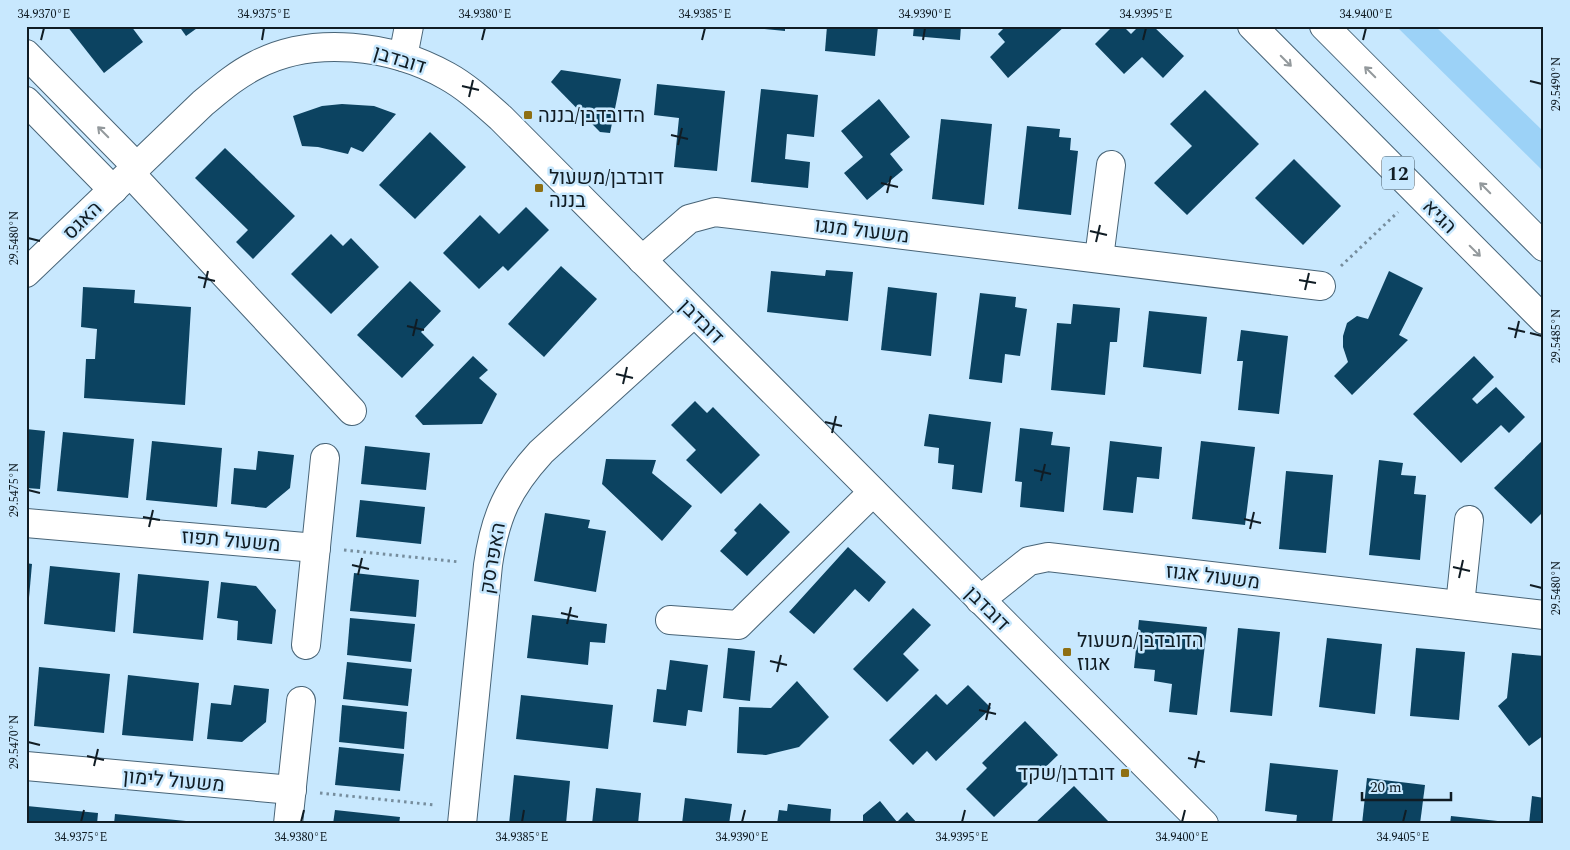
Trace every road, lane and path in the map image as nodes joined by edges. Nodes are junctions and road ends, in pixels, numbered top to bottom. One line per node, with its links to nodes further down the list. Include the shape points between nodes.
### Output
1 (409, 26): 5 (main road)
2 (1252, 26): 9 (main road, הגיא / 12, one-way to 9)
3 (1324, 26): 10 (main road, 12, one-way to 3)
4 (26, 54): 8 (main road, one-way to 4)
5 (403, 57): 8 (main road, דובדבן, via 352,47 320,48 288,53 258,64 229,81 203,103); 12 (main road, דובדבן, via 447,76 475,95)
6 (26, 101): 8 (main road)
7 (1111, 165): 11 (main road)
8 (127, 176): 13 (main road, האגס); 17 (main road)
9 (1418, 194): 14 (path); 16 (main road, הגיא / 12, one-way to 16)
10 (1544, 247)
11 (1098, 258): 12 (main road, משעול מנגו, via 715,212 688,219); 14 (main road, משעול מנגו)
12 (642, 260): 15 (main road, דובדבן)
13 (26, 273)
14 (1320, 286)
15 (694, 313): 19 (main road, דובדבן); 23 (main road, האפרסק, via 529,465 501,511)
16 (1544, 320)
17 (352, 411)
18 (325, 458): 22 (main road)
19 (873, 492): 24 (main road, דובדבן); 27 (main road, via 738,625)
20 (1469, 520): 25 (main road)
21 (26, 523): 22 (main road, משעול תפוז)
22 (316, 548): 23 (path); 28 (main road)
23 (488, 565): 32 (main road, האפרסק)
24 (980, 600): 25 (main road, משעול אגוז, via 1029,561 1048,557); 34 (main road, דובדבן)
25 (1460, 605): 26 (main road, משעול אגוז)
26 (1544, 615)
27 (670, 620)
28 (306, 644)
29 (300, 701): 31 (main road)
30 (26, 766): 31 (main road, משעול לימון)
31 (292, 790): 32 (path); 33 (main road)
32 (463, 816)
33 (288, 824)
34 (1204, 824)

